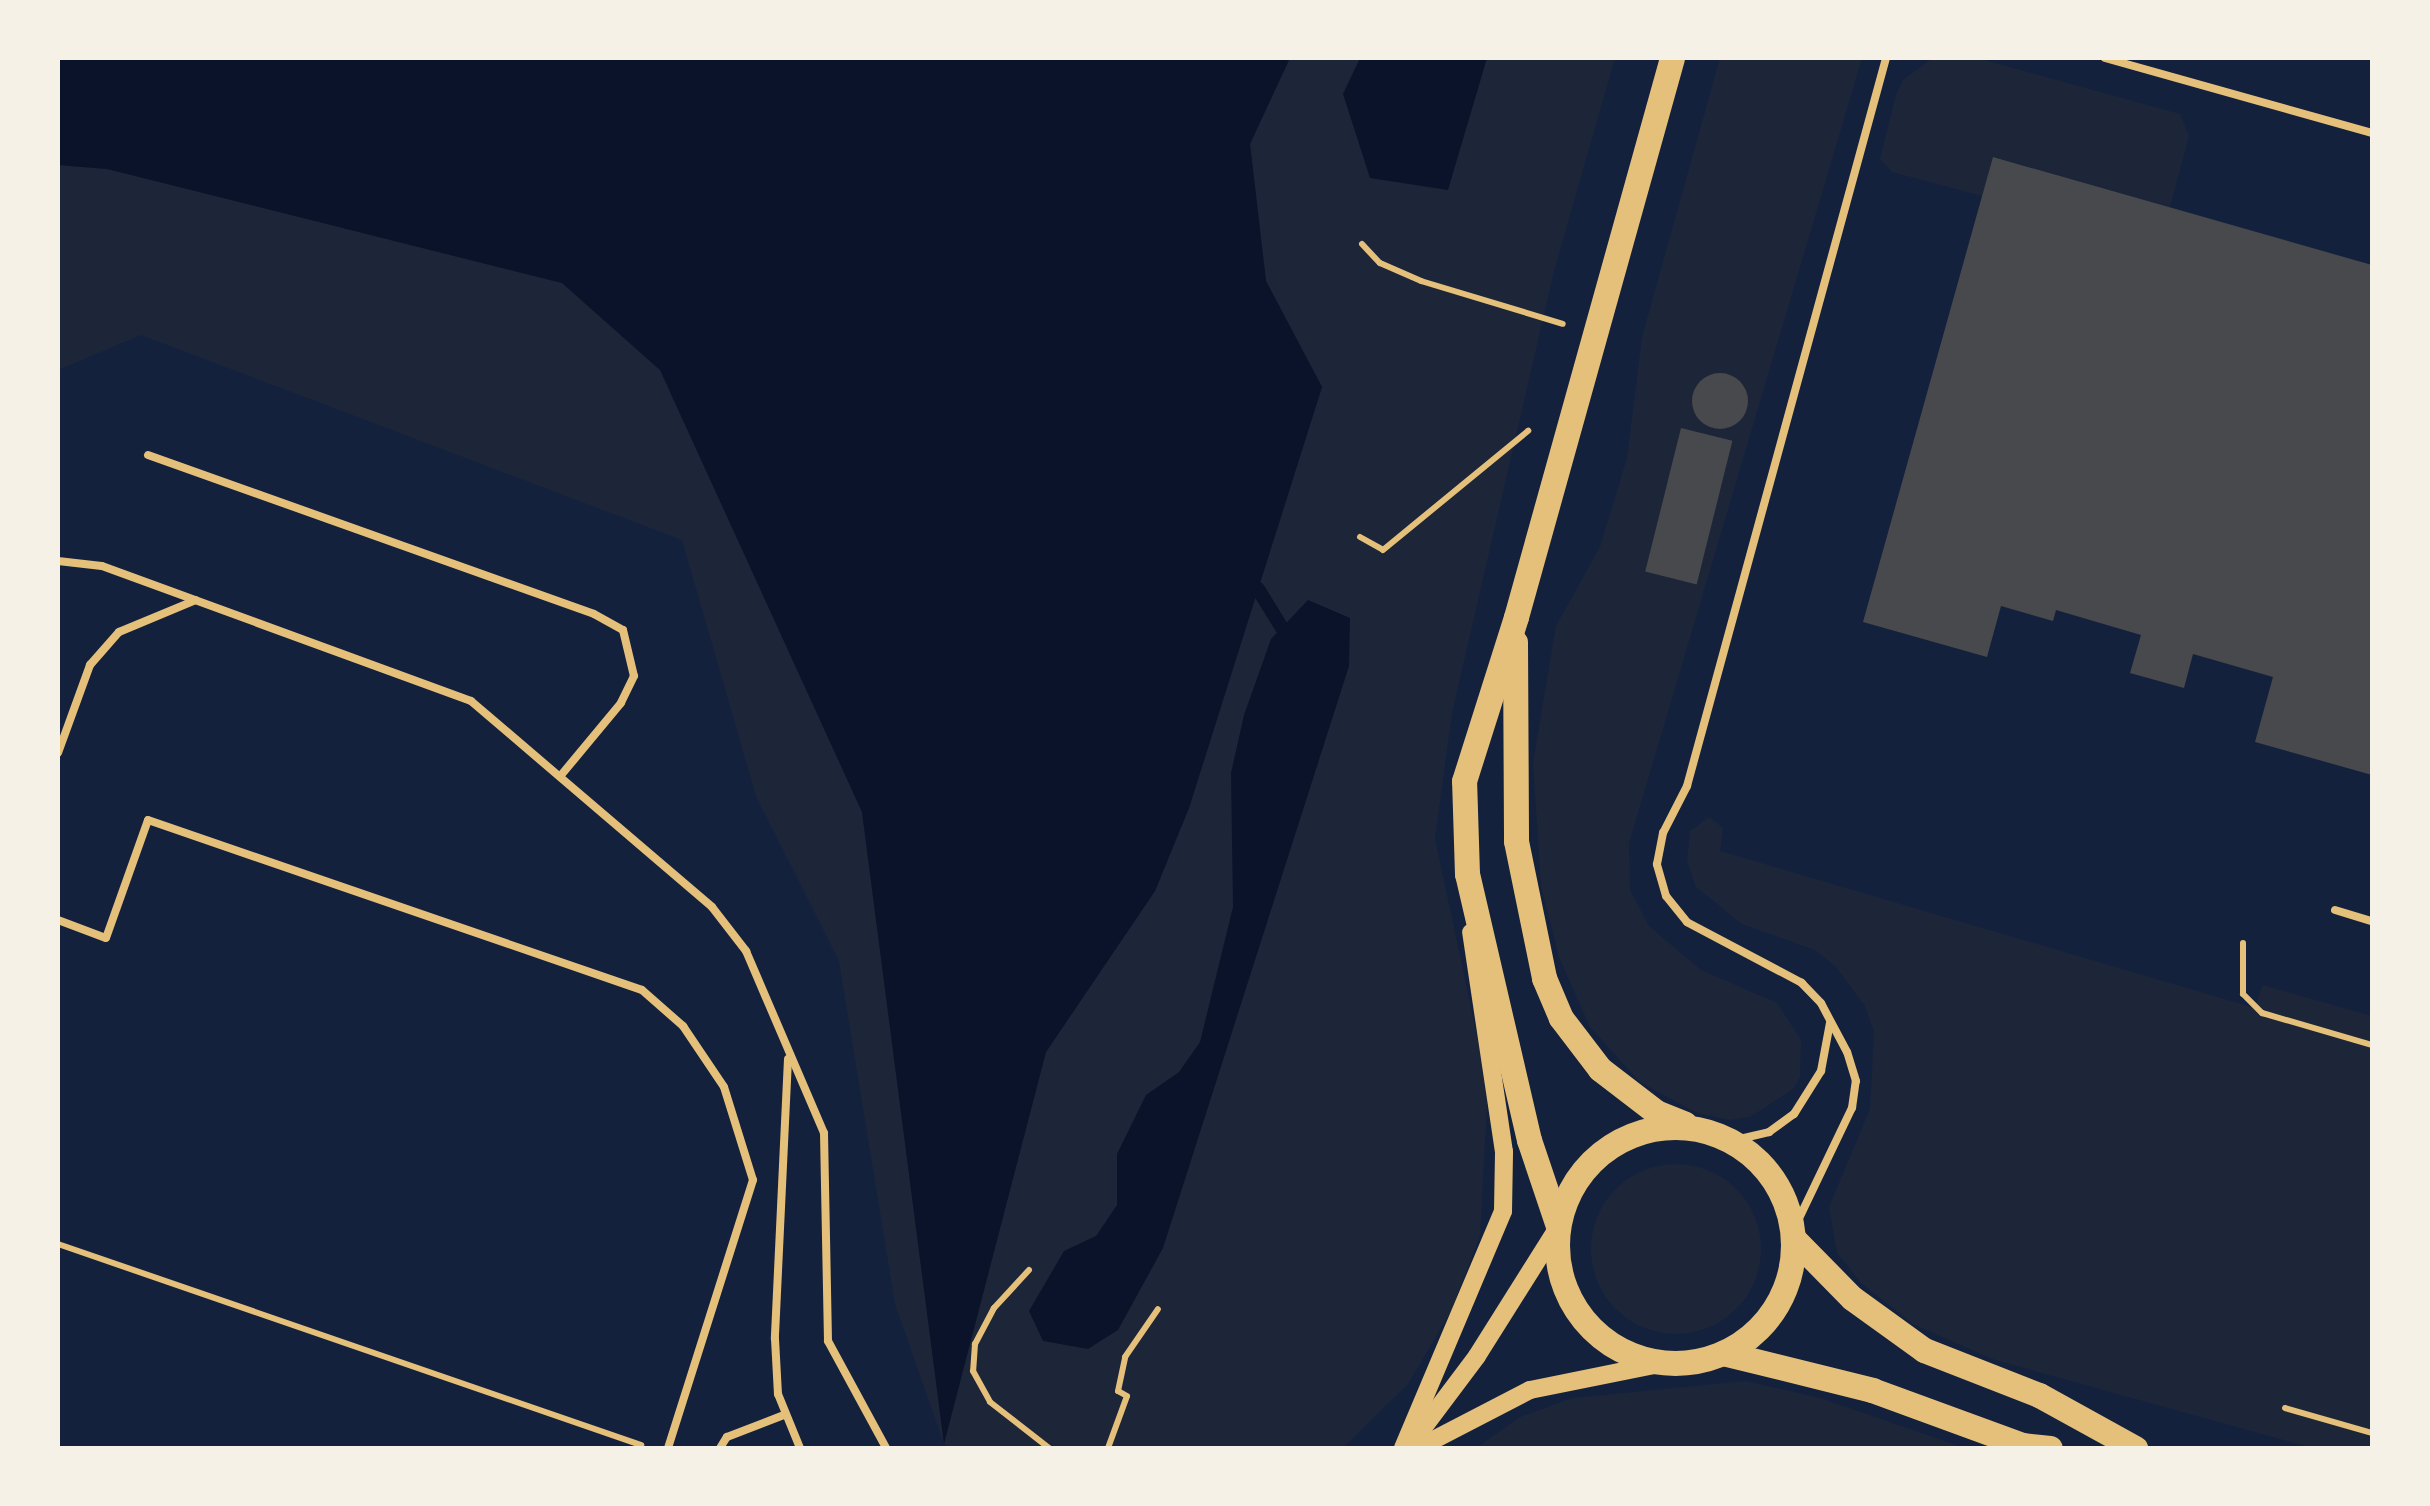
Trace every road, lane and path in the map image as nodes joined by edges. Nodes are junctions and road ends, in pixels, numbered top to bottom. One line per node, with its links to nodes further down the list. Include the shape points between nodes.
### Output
1 (1672, 58): 6 (main road)
2 (1886, 58): 20 (lane, via 1687,786 1662,833 1657,864 1666,896 1686,922 1785,971)
3 (2105, 58): 4 (lane)
4 (2372, 133)
5 (1362, 244): 6 (path, via 1380,263 1421,281)
6 (1593, 332): 7 (main road)
7 (1576, 394): 9 (path, via 1382,550); 12 (main road)
8 (148, 455): 14 (lane, via 623,630 634,676 621,703)
9 (1360, 536)
10 (58, 560): 11 (lane, via 102,566)
11 (196, 600): 13 (lane, via 119,632 90,665); 14 (lane, via 444,688 498,719)
12 (1516, 616): 15 (main road, via 1469,750); 23 (main road, via 1516,841 1544,978 1560,1018 1600,1069 1656,1112)
13 (58, 753)
14 (562, 774): 22 (lane, via 712,907 746,951)
15 (1467, 874): 25 (main road, via 1529,1140); 42 (street, via 1477,993 1504,1152 1503,1211)
16 (2335, 910): 18 (lane)
17 (58, 920): 36 (lane, via 106,938 148,820 642,990 683,1026 724,1087 753,1180)
18 (2372, 921)
19 (2244, 943): 21 (path, via 2243,994 2262,1012)
20 (1828, 1014): 24 (lane, via 1830,1038 1805,1100 1769,1132); 26 (lane, via 1847,1052 1855,1095 1842,1139)
21 (2372, 1045)
22 (788, 1058): 33 (lane, via 775,1339); 39 (lane, via 811,1092 824,1133 828,1340)
23 (1696, 1129): 24 (main road); 25 (main road, via 1658,1128 1622,1138 1591,1161 1569,1190)
24 (1732, 1142): 26 (main road, via 1761,1165 1782,1196)
25 (1557, 1228): 31 (main road, via 1558,1267 1571,1303 1595,1333 1627,1354); 42 (street, via 1478,1356)
26 (1793, 1236): 30 (main road, via 1781,1298 1757,1331); 45 (main road, via 1901,1336 1970,1371 2039,1395)
27 (58, 1244): 35 (path)
28 (1029, 1270): 40 (path, via 994,1308 971,1358 978,1387)
29 (1158, 1309): 41 (path, via 1125,1357 1118,1392 1127,1396)
30 (1722, 1354): 31 (main road); 44 (main road, via 1872,1390 2022,1445)
31 (1664, 1363): 43 (street, via 1530,1390)
32 (2285, 1408): 34 (path)
33 (784, 1415): 37 (lane, via 727,1437); 38 (lane)
34 (2372, 1432)
35 (652, 1448)
36 (668, 1448)
37 (720, 1448)
38 (800, 1448)
39 (886, 1448)
40 (1049, 1448)
41 (1108, 1448)
42 (1406, 1448)
43 (1418, 1448)
44 (2050, 1448)
45 (2135, 1448)

